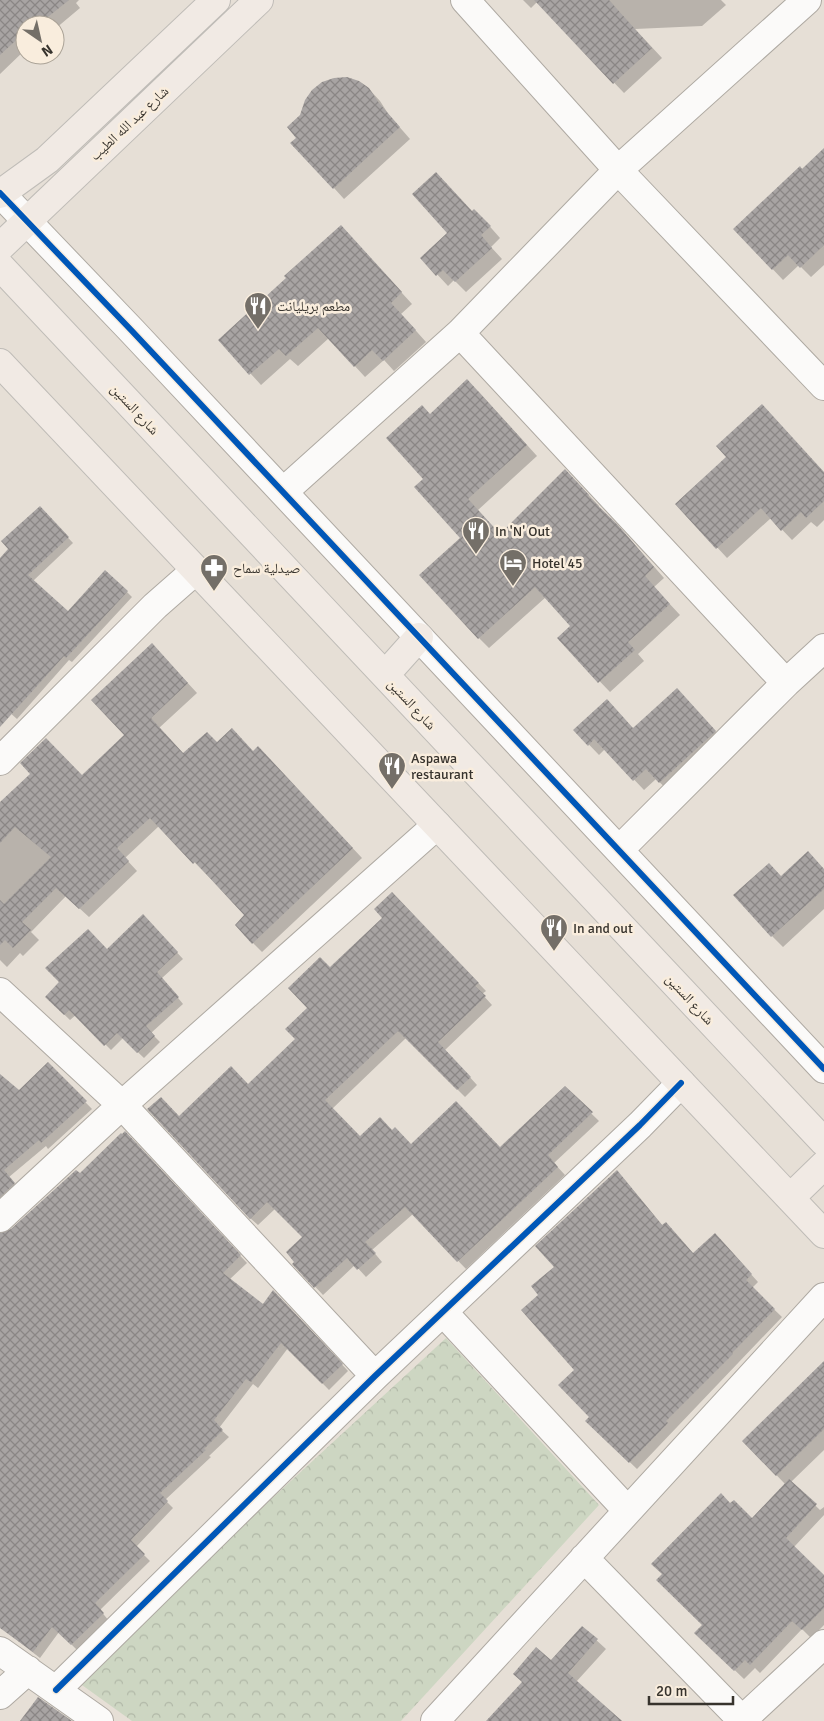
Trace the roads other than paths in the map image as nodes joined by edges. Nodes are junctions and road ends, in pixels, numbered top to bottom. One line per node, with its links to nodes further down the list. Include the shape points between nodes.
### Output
1 (216, 0): 6 (main road, via 47,160)
2 (259, 0): 7 (main road, شارع عبد الله الطيب)
3 (465, 0): 5 (street)
4 (806, 0): 5 (street)
5 (618, 170): 10 (street); 12 (street)
6 (0, 193): 7 (street)
7 (27, 220): 8 (main road, شارع عبد الله الطيب); 13 (street)
8 (0, 247)
9 (0, 266): 17 (main road, شارع الستين)
10 (460, 333): 13 (street); 18 (street)
11 (0, 363): 14 (main road)
12 (824, 386)
13 (283, 492): 15 (street)
14 (196, 570): 19 (street, via 155,606); 20 (main road)
15 (419, 637): 17 (main road); 21 (street)
16 (824, 648): 18 (street)
17 (385, 675): 26 (main road, شارع الستين)
18 (786, 683): 21 (street)
19 (0, 761)
20 (437, 825): 24 (main road); 25 (street)
21 (619, 850): 23 (street)
22 (0, 992): 25 (street)
23 (824, 1069)
24 (681, 1083): 28 (main road); 32 (street)
25 (122, 1105): 29 (street); 33 (street)
26 (824, 1142)
27 (824, 1165): 28 (main road)
28 (790, 1198): 30 (main road)
29 (0, 1218)
30 (824, 1234)
31 (824, 1297): 34 (street)
32 (443, 1312): 33 (street); 34 (street)
33 (376, 1376): 39 (street)
34 (627, 1510): 35 (street)
35 (584, 1558): 42 (street); 43 (street)
36 (824, 1644): 43 (street)
37 (0, 1651): 38 (street)
38 (28, 1670): 39 (street); 40 (street)
39 (56, 1690): 41 (street)
40 (0, 1696)
41 (99, 1721)
42 (435, 1721)
43 (742, 1721)

